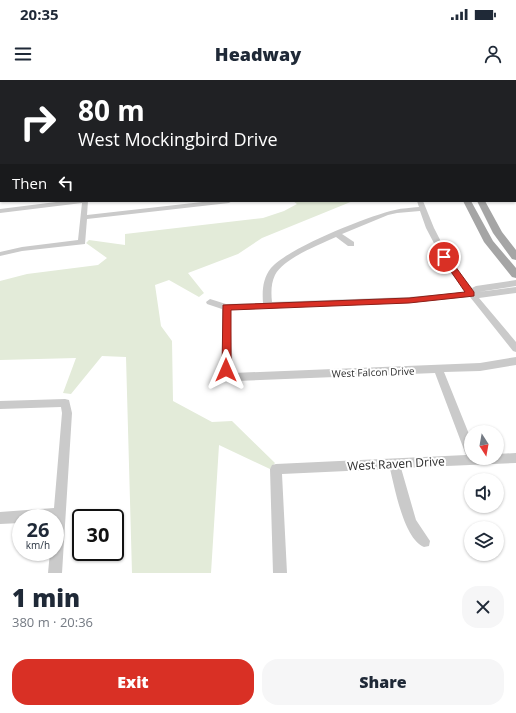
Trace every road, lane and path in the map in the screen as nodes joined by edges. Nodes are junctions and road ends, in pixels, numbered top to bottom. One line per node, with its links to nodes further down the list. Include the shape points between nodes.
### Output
1 (72, 202): 7 (street)
2 (85, 202): 8 (street)
3 (220, 202): 8 (street)
4 (468, 202): 13 (main road, via 489,242)
5 (482, 202): 12 (main road, via 498,233)
6 (422, 205): 9 (street, via 386,214); 16 (street, via 438,246)
7 (0, 211)
8 (84, 217): 11 (street, via 82,242)
9 (338, 235): 10 (street); 18 (street, via 288,257 279,264 268,280)
10 (351, 244)
11 (0, 254)
12 (516, 257)
13 (516, 275)
14 (516, 284): 16 (street, via 476,289)
15 (516, 290): 16 (street)
16 (471, 294): 18 (street, via 409,300); 20 (street)
17 (210, 302): 19 (street)
18 (268, 305): 19 (street)
19 (226, 307): 22 (street, West Falcon Drive, via 226,370 230,376)
20 (516, 349)
21 (516, 362): 22 (street, West Falcon Drive)
22 (438, 369): 24 (street)
23 (0, 405): 29 (street, via 65,403 67,413)
24 (464, 434)
25 (464, 458): 28 (street, West Raven Drive)
26 (504, 458): 27 (street, West Raven Drive)
27 (516, 458)
28 (394, 464): 32 (street, via 411,524); 35 (street, West Raven Drive, via 276,469)
29 (60, 509)
30 (12, 517): 31 (street)
31 (0, 518)
32 (424, 541)
33 (56, 561): 34 (street)
34 (55, 573)
35 (280, 573)

